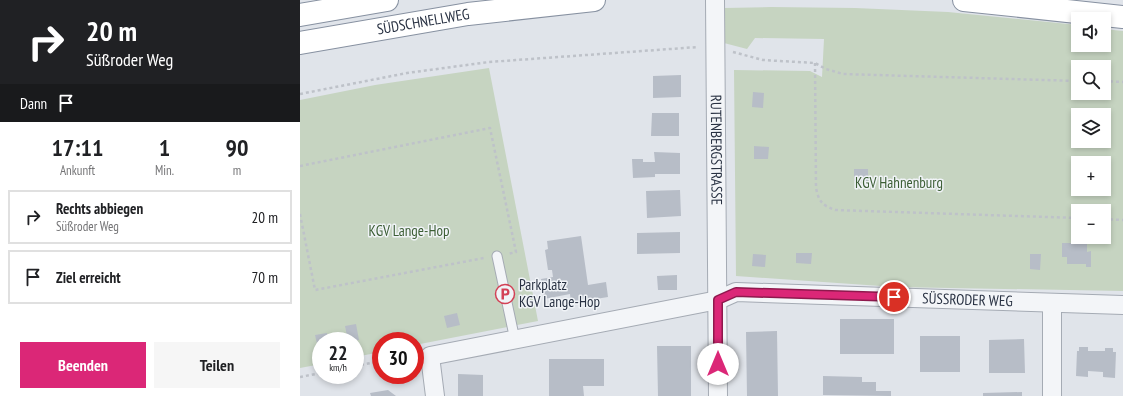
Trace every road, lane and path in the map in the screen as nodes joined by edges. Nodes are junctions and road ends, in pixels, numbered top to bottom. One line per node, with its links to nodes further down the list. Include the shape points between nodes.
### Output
1 (387, 0): 5 (highway, SÜDSCHNELLWEG)
2 (594, 0): 7 (highway, SÜDSCHNELLWEG, via 468,14)
3 (715, 0): 8 (street, RUTENBERGSTRASSE)
4 (964, 0): 6 (highway)
5 (300, 15)
6 (1123, 17)
7 (300, 43)
8 (716, 47): 9 (path, via 764,60); 13 (path, via 489,62 407,73); 20 (street, RUTENBERGSTRASSE)
9 (815, 63): 10 (path, via 843,74); 16 (path, via 816,188 818,198 825,206 835,210)
10 (1071, 80)
11 (1111, 81): 12 (path)
12 (1123, 82)
13 (300, 94)
14 (300, 166): 19 (path, via 490,128 516,252)
15 (300, 214): 19 (path, via 315,290)
16 (1071, 218)
17 (1111, 219): 18 (path)
18 (1123, 220)
19 (497, 256): 23 (lane)
20 (718, 300): 21 (street, SÜSSRODER WEG, via 736,292); 23 (street); 27 (street, RUTENBERGSTRASSE)
21 (1052, 303): 22 (street, SÜSSRODER WEG); 28 (street)
22 (1123, 305)
23 (515, 340): 26 (street, via 430,356)
24 (312, 375): 25 (path)
25 (300, 377)
26 (435, 396)
27 (718, 396)
28 (1052, 396)

